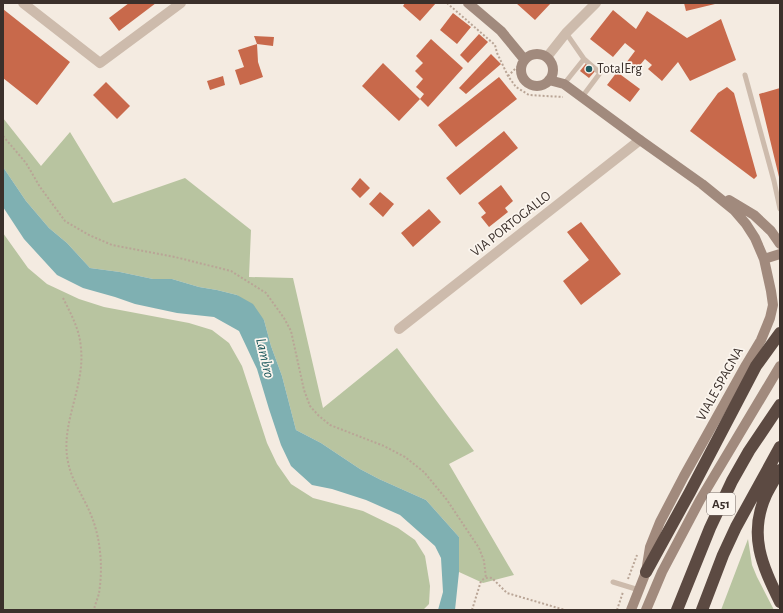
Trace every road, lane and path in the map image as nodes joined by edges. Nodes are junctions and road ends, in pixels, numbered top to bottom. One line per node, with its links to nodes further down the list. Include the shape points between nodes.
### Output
1 (23, 3): 2 (street, via 100,63)
2 (181, 3)
3 (448, 3): 13 (path, via 495,45 508,76 516,87 529,95)
4 (468, 3): 9 (street, via 500,31)
5 (596, 3): 6 (street)
6 (566, 33): 7 (street); 8 (lane)
7 (547, 57): 9 (street, via 533,54); 11 (street, via 553,71)
8 (584, 59): 12 (lane); 14 (lane, via 600,73)
9 (524, 60): 11 (street, via 521,74 527,82 536,86)
10 (745, 75): 18 (lane)
11 (549, 80): 12 (street, VIALE SPAGNA)
12 (564, 84): 14 (street, VIALE SPAGNA)
13 (564, 97)
14 (582, 97): 16 (street, VIALE SPAGNA)
15 (3, 136): 31 (path, via 26,163 65,221 112,245 231,271 266,293 290,331 310,406 330,425 406,457 424,472 447,500 479,548)
16 (640, 140): 17 (street, VIALE SPAGNA); 23 (street, VIA PORTOGALLO)
17 (702, 184): 19 (street, VIALE SPAGNA, via 754,215); 21 (street, VIALE SPAGNA, via 734,210 746,224)
18 (780, 209)
19 (780, 244)
20 (780, 254): 21 (street)
21 (764, 259): 30 (street, VIALE SPAGNA, via 773,305 770,318 761,340 660,522 650,547)
22 (63, 298): 36 (path, via 78,332 81,349 81,366 66,446 72,478 91,515 97,536 101,575)
23 (399, 330)
24 (780, 333): 30 (highway, via 756,366)
25 (780, 366): 41 (street, via 700,500 662,572)
26 (780, 405): 42 (highway, A51, via 732,481)
27 (780, 447): 43 (highway, A51, via 736,527)
28 (780, 470): 35 (highway, via 766,494 757,525 759,550)
29 (638, 551): 33 (path)
30 (646, 572): 34 (street, VIALE SPAGNA)
31 (486, 578): 37 (path, via 482,581); 38 (path, via 492,578 507,592)
32 (613, 582): 33 (lane)
33 (625, 586): 34 (lane); 39 (path)
34 (639, 590): 40 (street, VIALE SPAGNA)
35 (780, 602)
36 (94, 610)
37 (472, 610)
38 (565, 610)
39 (617, 610)
40 (631, 610)
41 (646, 610)
42 (677, 610)
43 (702, 610)

